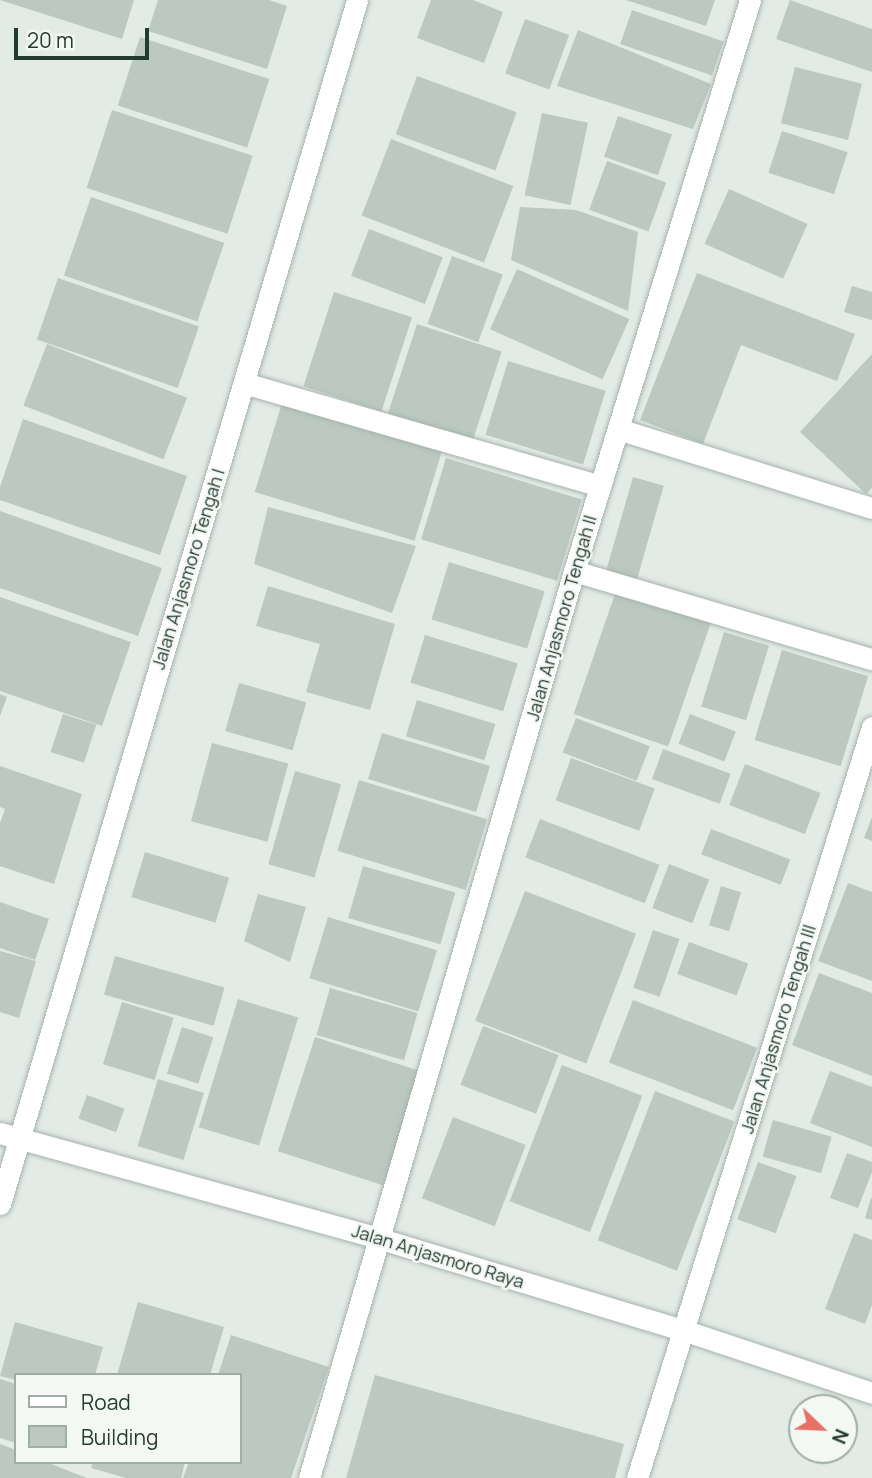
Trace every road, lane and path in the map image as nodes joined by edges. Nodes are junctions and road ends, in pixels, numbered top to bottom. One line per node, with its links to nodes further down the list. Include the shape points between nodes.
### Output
1 (357, 0): 3 (street, Jalan Anjasmoro Tengah I)
2 (750, 0): 4 (street, Jalan Anjasmoro Tengah II)
3 (244, 383): 5 (street); 10 (street, Jalan Anjasmoro Tengah I)
4 (618, 429): 5 (street, Jalan Anjasmoro Tengah II); 6 (street)
5 (600, 486): 7 (street, Jalan Anjasmoro Tengah II)
6 (872, 508)
7 (574, 571): 8 (street); 12 (street, Jalan Anjasmoro Tengah II)
8 (872, 659)
9 (872, 727): 13 (street, Jalan Anjasmoro Tengah III)
10 (10, 1135): 11 (street, Jalan Anjasmoro Tengah I); 12 (street, Jalan Anjasmoro Raya)
11 (0, 1204)
12 (381, 1239): 13 (street, Jalan Anjasmoro Raya); 15 (street, Jalan Anjasmoro Tengah II)
13 (683, 1330): 14 (street, Jalan Anjasmoro Raya); 16 (street, Jalan Anjasmoro Tengah III)
14 (872, 1393)
15 (309, 1478)
16 (637, 1478)

